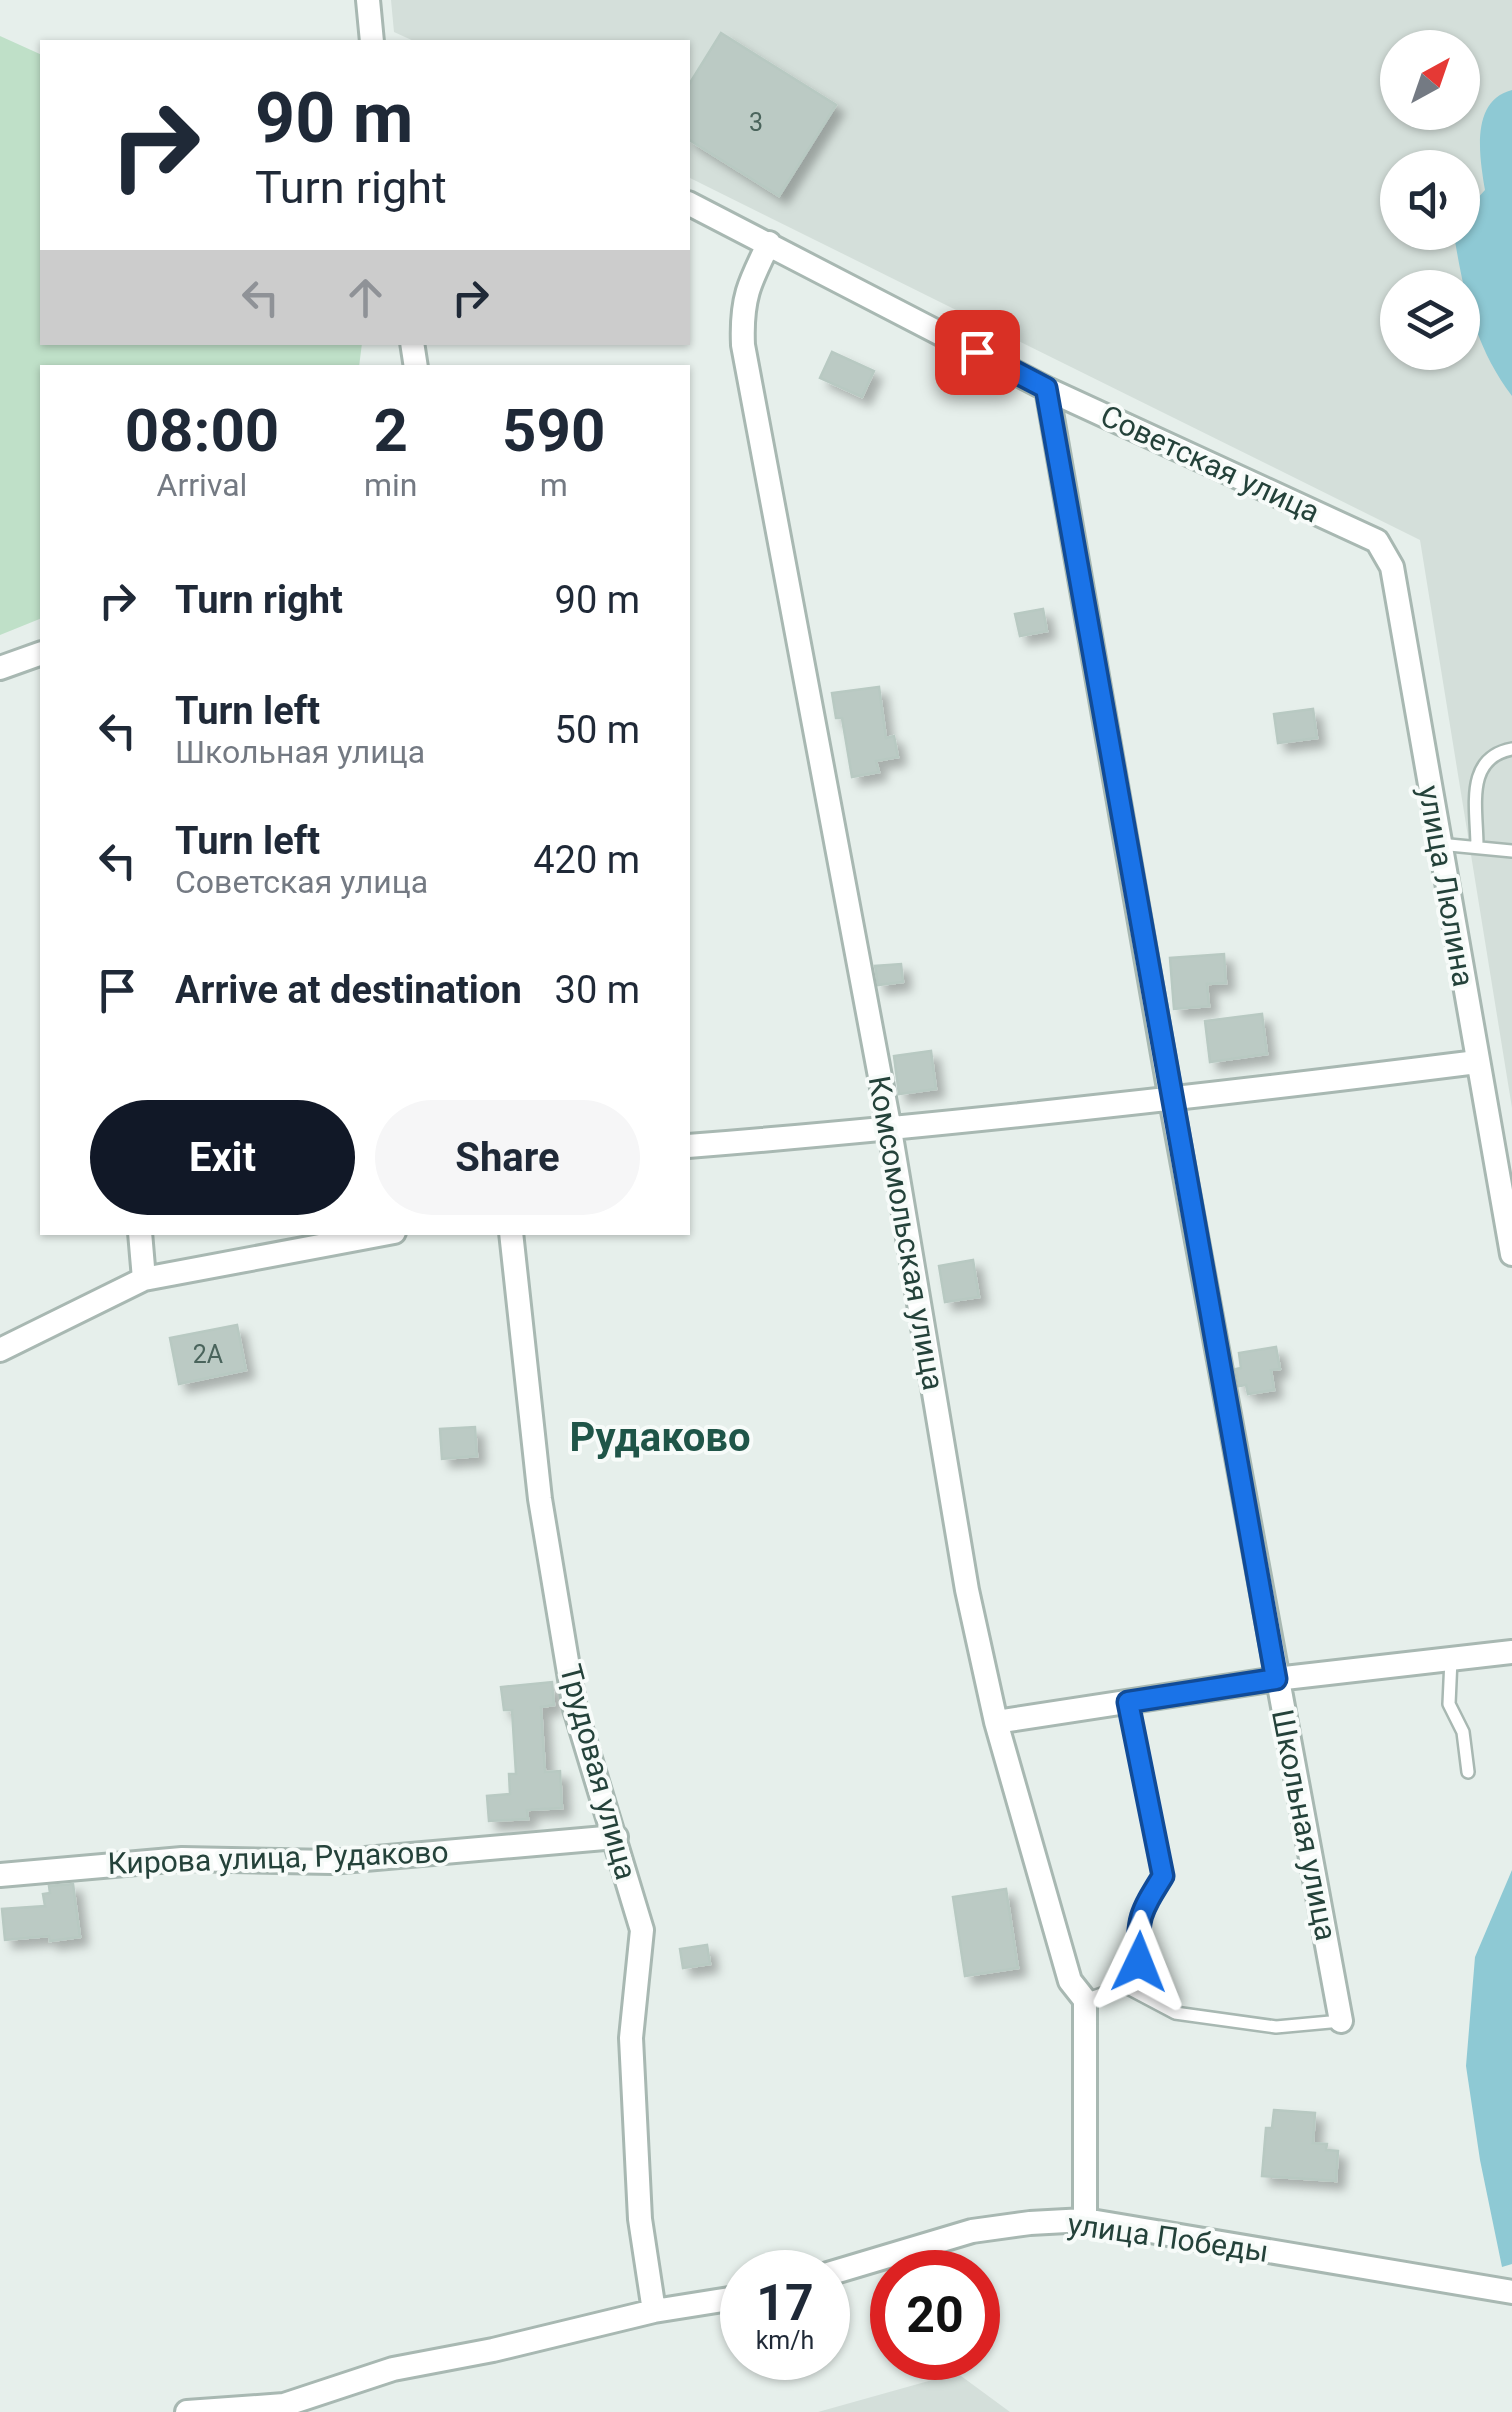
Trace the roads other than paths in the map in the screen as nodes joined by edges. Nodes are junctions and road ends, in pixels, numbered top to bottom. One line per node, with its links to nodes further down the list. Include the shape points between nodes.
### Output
1 (368, 0): 2 (street)
2 (372, 40)
3 (690, 204): 4 (street, Советская улица)
4 (770, 243): 5 (street, Советская улица); 15 (street, Комсомольская улица, via 742,309 743,345)
5 (1046, 388): 6 (street, Советская улица); 14 (street, Школьная улица)
6 (1360, 532): 10 (street, улица Люлина, via 1377,540 1392,567)
7 (40, 654): 8 (street)
8 (0, 668)
9 (1512, 748): 11 (lane, via 1486,758 1479,770)
10 (1439, 844): 11 (lane); 13 (street, улица Люлина)
11 (1476, 847): 12 (lane)
12 (1512, 851)
13 (1477, 1062): 14 (street); 20 (street, улица Люлина)
14 (1171, 1100): 15 (street); 25 (street, Школьная улица)
15 (890, 1130): 16 (street); 27 (street, Комсомольская улица, via 966,1590)
16 (690, 1146)
17 (140, 1235): 21 (street)
18 (378, 1235): 21 (street)
19 (511, 1235): 29 (street, Трудовая улица, via 540,1499 575,1709)
20 (1512, 1254)
21 (144, 1279): 22 (street)
22 (0, 1350)
23 (1512, 1652): 24 (street)
24 (1451, 1659): 25 (street); 28 (lane, via 1449,1704 1463,1732)
25 (1276, 1679): 26 (street); 33 (street, Школьная улица)
26 (1128, 1702): 27 (street); 31 (lane, via 1163,1876 1141,1911 1139,1962)
27 (996, 1722): 32 (street, Комсомольская улица, via 1070,1981)
28 (1468, 1772)
29 (616, 1837): 30 (street, Кирова улица, Рудаково, via 332,1862 182,1859); 38 (street, Трудовая улица, via 642,1930 631,2038 640,2220)
30 (0, 1875)
31 (1124, 1986): 32 (lane); 33 (lane, via 1176,2013 1276,2027)
32 (1086, 2000): 34 (street, Комсомольская улица)
33 (1341, 2021)
34 (1085, 2220): 35 (street, улица Победы, via 972,2231); 36 (street, улица Победы)
35 (850, 2267)
36 (1512, 2292)
37 (720, 2300): 38 (street)
38 (654, 2311): 39 (street, via 393,2369)
39 (282, 2408): 40 (street)
40 (187, 2412)

